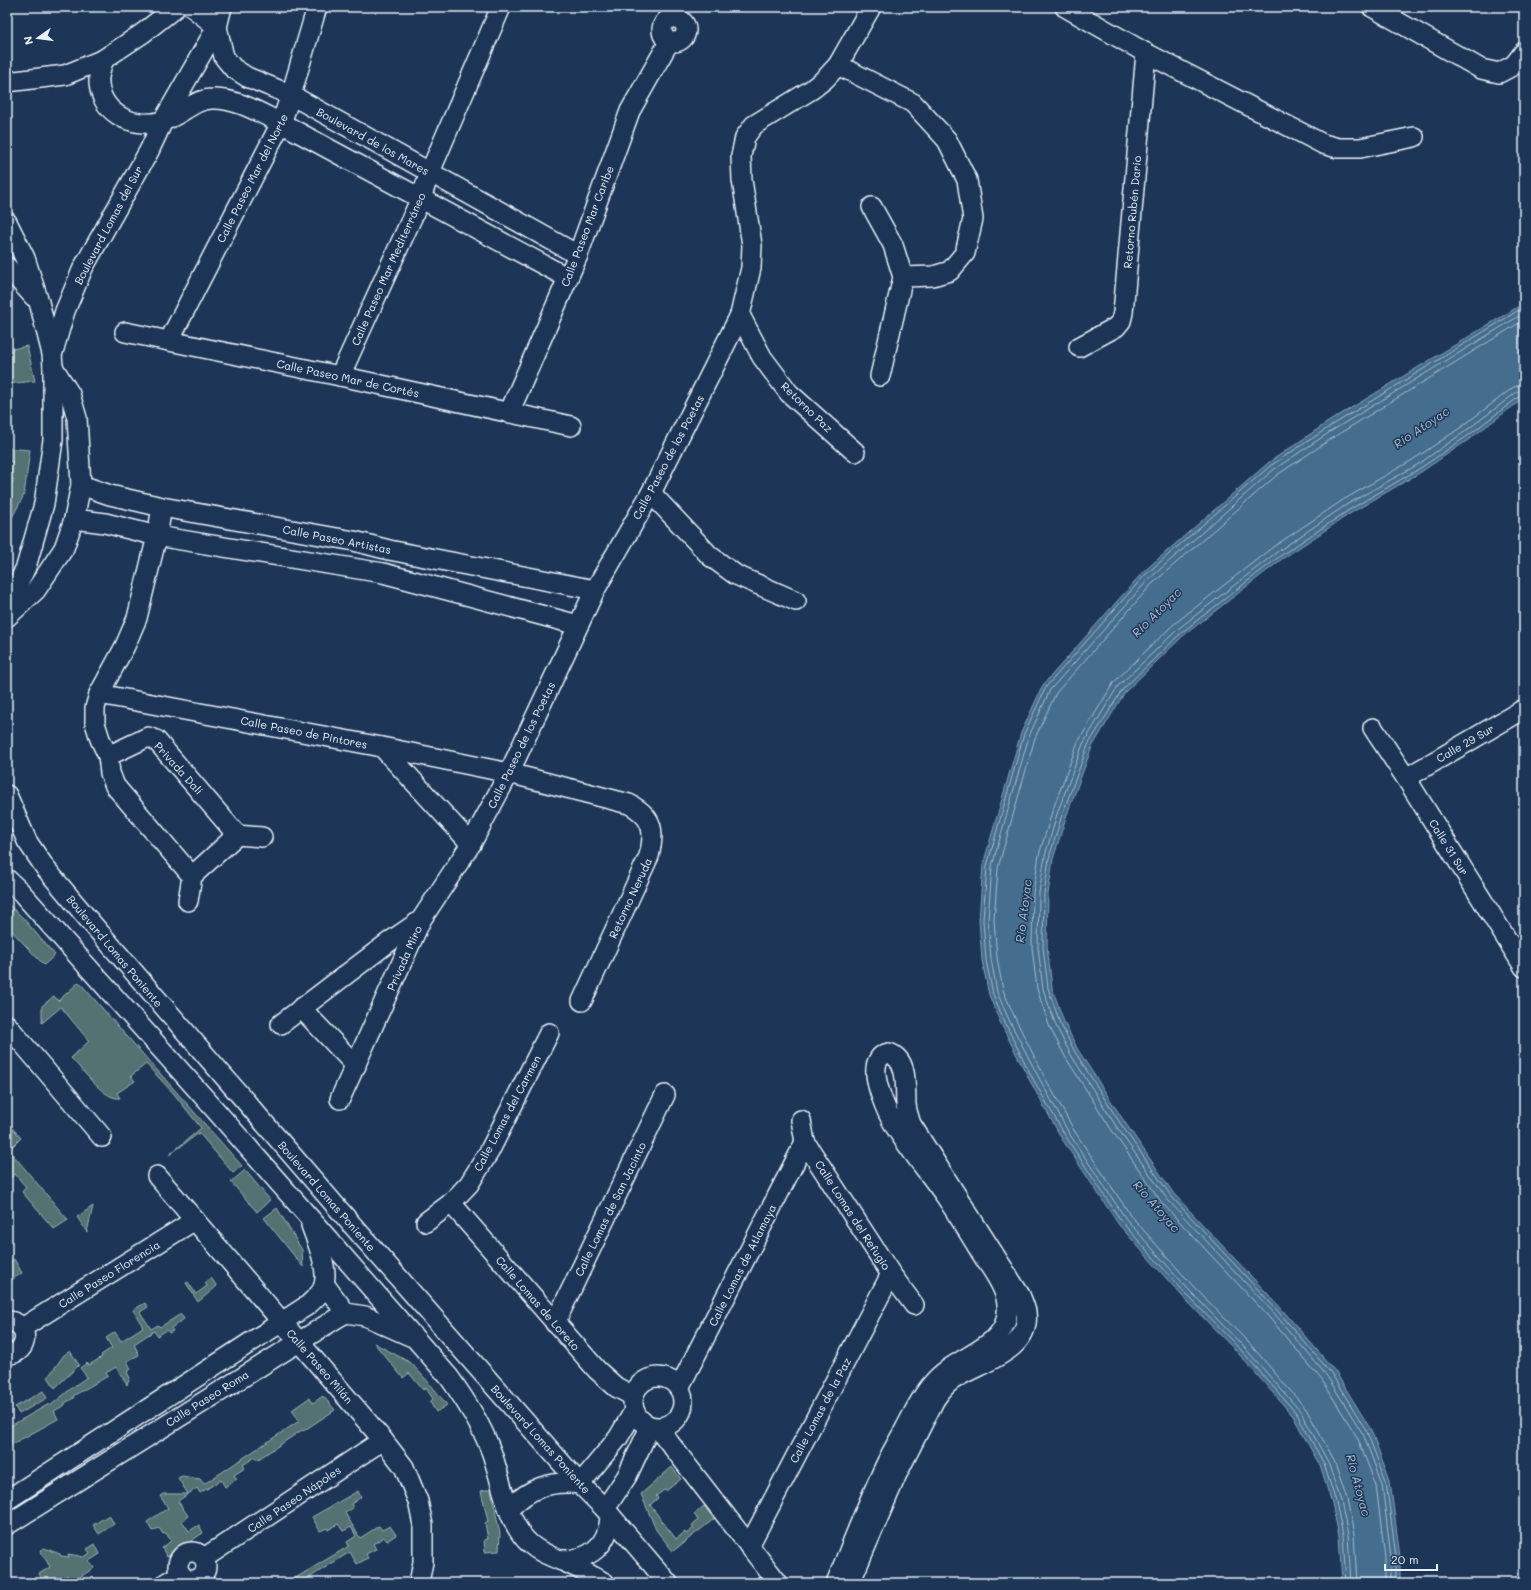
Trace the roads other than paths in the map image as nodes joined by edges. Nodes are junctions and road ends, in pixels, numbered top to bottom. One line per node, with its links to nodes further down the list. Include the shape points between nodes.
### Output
1 (176, 7): 13 (street)
2 (192, 7): 10 (street)
3 (222, 7): 10 (street, Boulevard Lomas del Sur)
4 (317, 7): 16 (street, Calle Paseo Mar del Norte)
5 (502, 7): 20 (street, Calle Paseo Mar Mediterráneo)
6 (871, 7): 14 (street, Calle Paseo de los Poetas)
7 (1065, 7): 12 (street)
8 (1377, 8): 11 (street, via 1481,69 1499,73 1514,65)
9 (682, 13): 24 (street, Calle Paseo Mar Caribe, via 670,18 663,25 662,35 669,42 630,111)
10 (217, 28): 16 (street, Boulevard de los Mares, via 224,57 232,68); 17 (street, Boulevard Lomas del Sur)
11 (1524, 52)
12 (1146, 53): 19 (street, via 1323,144 1338,148 1360,148); 32 (street, Retorno Rubén Darío, via 1123,313 1116,327)
13 (104, 59): 15 (street, via 65,75); 17 (street, via 99,76 100,91 111,110 120,118 139,124)
14 (838, 65): 26 (street, via 913,103 947,140 967,180 973,219 965,253 950,271 933,276); 29 (street, Calle Paseo de los Poetas, via 811,90 754,125 745,137 741,156 742,180 752,245 751,268)
15 (7, 82)
16 (291, 95): 18 (street, Calle Paseo Mar del Norte); 20 (street, Boulevard de los Mares)
17 (162, 121): 18 (street, via 200,101 221,99 247,107); 33 (street, Boulevard Lomas del Sur, via 149,151 83,268 65,311)
18 (281, 123): 21 (street); 31 (street, Calle Paseo Mar del Norte)
19 (1414, 137)
20 (430, 172): 21 (street, Calle Paseo Mar Mediterráneo); 24 (street, Boulevard de los Mares)
21 (421, 198): 27 (street); 34 (street, Calle Paseo Mar Mediterráneo)
22 (872, 207): 26 (street, via 893,245)
23 (7, 222): 28 (street, via 25,258)
24 (578, 255): 27 (street, Calle Paseo Mar Caribe)
25 (7, 267): 28 (street)
26 (903, 277): 35 (street)
27 (568, 278): 36 (street, Calle Paseo Mar Caribe)
28 (39, 302): 33 (street)
29 (740, 315): 38 (street, Retorno Paz, via 762,357 789,393); 40 (street, Calle Paseo de los Poetas)
30 (125, 332): 31 (street, Calle Paseo Mar de Cortés)
31 (169, 341): 34 (street, Calle Paseo Mar de Cortés)
32 (1079, 347)
33 (53, 360): 39 (street, via 70,394 77,418); 50 (street, via 53,440 44,504 26,567)
34 (340, 376): 36 (street, Calle Paseo Mar de Cortés)
35 (880, 376)
36 (509, 413): 37 (street, Calle Paseo Mar de Cortés)
37 (571, 426)
38 (855, 452)
39 (81, 485): 41 (street, Calle Paseo Artistas, via 110,495); 42 (street)
40 (651, 493): 48 (street, Calle Paseo de los Poetas); 49 (street, via 710,556 736,576)
41 (162, 507): 43 (street); 44 (street, Calle Paseo Artistas)
42 (74, 519): 43 (street, via 105,523); 51 (street, via 64,548 36,590)
43 (157, 536): 46 (street); 53 (street, via 137,618)
44 (354, 541): 45 (street, Calle Paseo Artistas); 46 (street)
45 (389, 550): 47 (street); 48 (street, Calle Paseo Artistas)
46 (347, 568): 47 (street)
47 (383, 573): 52 (street)
48 (594, 590): 52 (street, Calle Paseo de los Poetas)
49 (796, 601)
50 (7, 608)
51 (7, 617)
52 (578, 625): 58 (street, Calle Paseo de los Poetas)
53 (99, 694): 56 (street, Calle Paseo de Pintores); 57 (street, via 95,708 95,723)
54 (1524, 709): 59 (street, Calle 29 Sur)
55 (1373, 728): 59 (street, Calle 31 Sur)
56 (382, 747): 58 (street, Calle Paseo de Pintores); 63 (street)
57 (108, 756): 61 (street, Privada Dalí, via 148,737 156,740); 64 (street, via 115,786)
58 (509, 773): 63 (street, Calle Paseo de los Poetas); 69 (street, Retorno Neruda, via 629,804 640,810 649,820 653,839 650,856)
59 (1406, 778): 68 (street, Calle 31 Sur)
60 (7, 795): 102 (street, Boulevard Lomas Poniente, via 27,840 50,874 203,1054)
61 (237, 835): 62 (street); 64 (street)
62 (262, 837)
63 (471, 844): 67 (street, Calle Paseo de los Poetas)
64 (192, 876): 66 (street)
65 (7, 879): 82 (street)
66 (188, 901)
67 (421, 920): 70 (street, Privada Miro); 74 (street, Privada Miro)
68 (1524, 967)
69 (582, 1001)
70 (301, 1008): 71 (street, Privada Miro); 74 (street)
71 (281, 1024)
72 (7, 1025): 78 (street)
73 (549, 1033): 81 (street, Calle Lomas del Carmen, via 489,1152 469,1184)
74 (356, 1066): 76 (street, Privada Miro)
75 (665, 1095): 90 (street, Calle Lomas de San Jacinto)
76 (340, 1099)
77 (801, 1120): 79 (street, Calle Lomas del Refugio)
78 (102, 1137)
79 (805, 1142): 85 (street, Calle Lomas del Refugio); 97 (street, Calle Lomas de Atlamaya)
80 (157, 1176): 83 (street, Calle Paseo Milán)
81 (451, 1203): 84 (street, Calle Lomas del Carmen); 90 (street, Calle Lomas de Loreto)
82 (308, 1217): 86 (street, via 322,1258); 93 (street)
83 (195, 1220): 89 (street, Calle Paseo Milán); 91 (street, Calle Paseo Florencia)
84 (426, 1222)
85 (891, 1274): 87 (street, Calle Lomas del Refugio); 107 (street, Calle Lomas de la Paz)
86 (324, 1285): 88 (street); 89 (street, Calle Paseo Roma, via 320,1294 309,1304)
87 (914, 1305)
88 (346, 1313): 93 (street, via 365,1316); 95 (street, Calle Paseo Roma)
89 (282, 1321): 95 (street, Calle Paseo Milán); 103 (street, Calle Paseo Roma)
90 (555, 1323): 98 (street, Calle Lomas de Loreto, via 597,1370)
91 (15, 1325): 96 (street, via 25,1335 25,1341 17,1352)
92 (1002, 1331): 94 (street); 94 (street, via 1006,1324 1008,1309 1002,1286 888,1113 876,1074 876,1064 883,1055 890,1053 898,1058 904,1076 906,1106 911,1124 1020,1295 1026,1312 1026,1324); 101 (street, via 996,1339 952,1366 932,1383 915,1410)
93 (415, 1338): 104 (street, via 469,1405 491,1452)
94 (1020, 1338): 101 (street, via 1004,1354 972,1369 942,1389)
95 (298, 1341): 100 (street, Calle Paseo Milán); 106 (street, Calle Paseo Roma)
96 (7, 1354)
97 (679, 1388): 98 (street, via 666,1378 649,1378 636,1388); 99 (street, via 683,1398 682,1409 677,1419 668,1425)
98 (633, 1403): 99 (street, via 638,1418); 102 (street, via 616,1440)
99 (654, 1427): 105 (street); 107 (street)
100 (383, 1440): 109 (street, Calle Paseo Nápoles, via 204,1558 195,1552 185,1554); 110 (street, Calle Paseo Milán, via 404,1467 418,1501 423,1525 423,1562)
101 (891, 1470): 114 (street); 115 (street)
102 (580, 1484): 104 (street, via 557,1482 536,1488); 105 (street, Boulevard Lomas Poniente)
103 (7, 1500)
104 (509, 1509): 108 (street, via 516,1526 528,1543)
105 (608, 1512): 108 (street, via 610,1525 606,1536 592,1553 576,1559); 112 (street, Boulevard Lomas Poniente)
106 (7, 1525)
107 (749, 1546): 113 (street)
108 (560, 1560): 111 (street)
109 (173, 1578)
110 (419, 1583)
111 (605, 1583)
112 (668, 1583)
113 (778, 1583)
114 (836, 1583)
115 (850, 1583)

